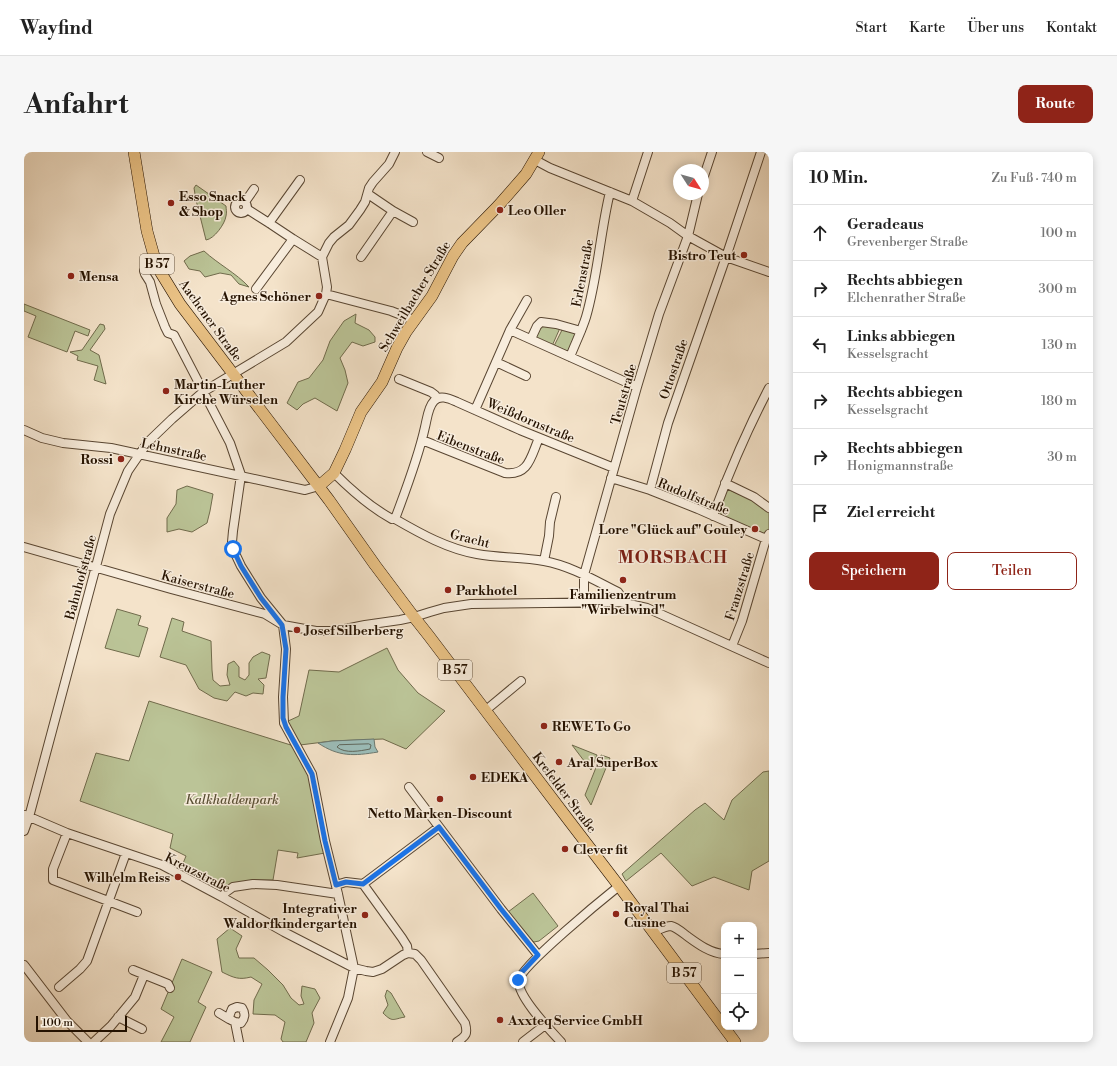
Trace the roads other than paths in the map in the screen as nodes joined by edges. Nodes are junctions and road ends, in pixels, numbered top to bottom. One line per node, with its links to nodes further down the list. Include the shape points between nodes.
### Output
1 (134, 152): 24 (main road, Aachener Straße / B 57, via 146,226)
2 (395, 152): 13 (street, via 389,164 369,188)
3 (427, 152): 8 (street)
4 (648, 152): 14 (street)
5 (712, 152): 9 (street)
6 (761, 152): 23 (street, Ottostraße)
7 (537, 156): 12 (street, via 550,168); 29 (main road, Schweilbacher Straße, via 526,174 462,243 432,296)
8 (439, 159)
9 (708, 164)
10 (300, 180): 18 (street)
11 (254, 189): 18 (street, via 246,206)
12 (610, 192): 14 (street); 31 (street, Erlenstraße, via 592,291)
13 (368, 194): 16 (street); 21 (street, via 355,217 334,237)
14 (632, 200): 19 (street)
15 (697, 200): 19 (street, Teutstraße)
16 (393, 211): 17 (street); 22 (street)
17 (413, 222)
18 (269, 223): 20 (street)
19 (688, 236): 23 (street); 38 (street, Teutstraße, via 659,314)
20 (293, 240): 21 (street); 26 (street)
21 (322, 256): 27 (street)
22 (361, 257)
23 (726, 257): 25 (street); 53 (street, Ottostraße, via 668,423)
24 (156, 263): 35 (main road, Aachener Straße / B 57, via 180,304); 40 (street, via 146,267 145,274 165,327 168,333 174,335)
25 (769, 272)
26 (256, 289)
27 (326, 294): 29 (street, via 391,311); 35 (street, Bahnhofstraße, via 318,312 293,336 279,347)
28 (527, 300): 30 (street)
29 (414, 320): 48 (main road, Schweilbacher Straße, via 382,382 361,412)
30 (510, 330): 32 (street); 34 (street)
31 (581, 331): 32 (street, via 541,322); 33 (street, Erlenstraße)
32 (531, 339): 33 (street)
33 (570, 357): 38 (street)
34 (496, 362): 36 (street); 42 (street)
35 (233, 373): 40 (street, Bahnhofstraße); 52 (main road, Aachener Straße / B 57)
36 (526, 376)
37 (399, 379): 41 (street, Weißdornstraße, via 431,392)
38 (637, 387): 47 (street, Teutstraße)
39 (769, 388): 51 (street)
40 (203, 392): 46 (street, Bahnhofstraße, via 158,432); 49 (street, via 230,444)
41 (437, 398): 42 (street, Weißdornstraße, via 447,398); 45 (street, via 430,408)
42 (475, 410): 44 (street, Weißdornstraße)
43 (24, 430): 46 (street, Lehnstraße, via 63,443)
44 (539, 438): 45 (street, Eibenstraße, via 528,465 511,474); 47 (street, Weißdornstraße)
45 (422, 440): 57 (street)
46 (139, 454): 49 (street, Lehnstraße); 61 (street, Bahnhofstraße, via 128,471 110,514)
47 (614, 468): 50 (street, Teutstraße)
48 (334, 473): 52 (main road, Schweilbacher Straße); 57 (street, Gracht, via 356,494)
49 (241, 475): 52 (street, Lehnstraße, via 305,490); 66 (street, via 233,549 261,598)
50 (612, 478): 53 (street, Rudolfstraße); 62 (street, Teutstraße)
51 (725, 483): 55 (street, via 754,497); 56 (street)
52 (319, 486): 65 (main road, Aachener Straße / B 57)
53 (650, 490): 56 (street, Rudolfstraße)
54 (556, 498): 60 (street)
55 (769, 508)
56 (713, 516): 58 (street, Rudolfstraße)
57 (394, 519): 60 (street, Gracht, via 457,548 496,557)
58 (768, 537): 67 (street, Franzstraße)
59 (24, 547): 61 (street, Kaiserstraße)
60 (544, 561): 62 (street, Gracht)
61 (96, 567): 66 (street, Kaiserstraße, via 265,614); 72 (street, Bahnhofstraße)
62 (584, 575): 63 (street, Gracht, via 618,592); 64 (street, Teutstraße)
63 (620, 602): 64 (street, Kaiserstraße); 67 (street, Kaiserstraße, via 647,608)
64 (584, 603): 65 (street, Kaiserstraße, via 471,604 444,608)
65 (414, 617): 66 (street, Kaiserstraße, via 326,632); 70 (main road, Krefelder Straße / B 57)
66 (282, 625): 78 (street, via 286,649 283,718 312,774)
67 (732, 646): 68 (street, Kaiserstraße)
68 (769, 663)
69 (521, 681): 70 (street)
70 (486, 710): 79 (main road, Krefelder Straße / B 57)
71 (409, 787): 73 (street)
72 (26, 816): 74 (street, Bahnhofstraße); 75 (street, Kreuzstraße)
73 (439, 827): 77 (street); 89 (street)
74 (24, 832)
75 (67, 832): 76 (street, Kreuzstraße); 82 (street, via 54,869 53,880)
76 (126, 853): 81 (street, Kreuzstraße, via 162,865); 82 (street)
77 (363, 884): 78 (street, via 346,882); 85 (street, via 402,938)
78 (336, 885): 80 (street)
79 (619, 886): 84 (main road, Krefelder Straße / B 57); 89 (street)
80 (338, 894): 81 (street, via 277,884 253,884 233,887); 91 (street)
81 (222, 897): 91 (street, Kreuzstraße)
82 (108, 901): 83 (street); 94 (street, via 87,961)
83 (137, 912)
84 (653, 932): 87 (street, via 671,926 698,944); 107 (main road, Krefelder Straße / B 57)
85 (408, 953): 91 (street, Kreuzstraße, via 382,970 366,972); 104 (street, via 415,954 420,960 464,1023 467,1030)
86 (769, 953): 88 (street)
87 (721, 954)
88 (757, 954)
89 (538, 955): 98 (street, via 521,973 518,980 524,998)
90 (24, 965): 100 (street, via 67,1021)
91 (354, 968): 103 (street, via 348,998)
92 (133, 970): 93 (street)
93 (144, 975): 95 (street, via 168,984); 97 (street, via 135,997)
94 (59, 987)
95 (170, 988)
96 (219, 1013): 102 (street, via 232,1021)
97 (118, 1017): 99 (street); 101 (street)
98 (545, 1025): 105 (street); 106 (street)
99 (142, 1029)
100 (88, 1042)
101 (94, 1042)
102 (238, 1042)
103 (330, 1042)
104 (457, 1042)
105 (524, 1042)
106 (561, 1042)
107 (735, 1042)

